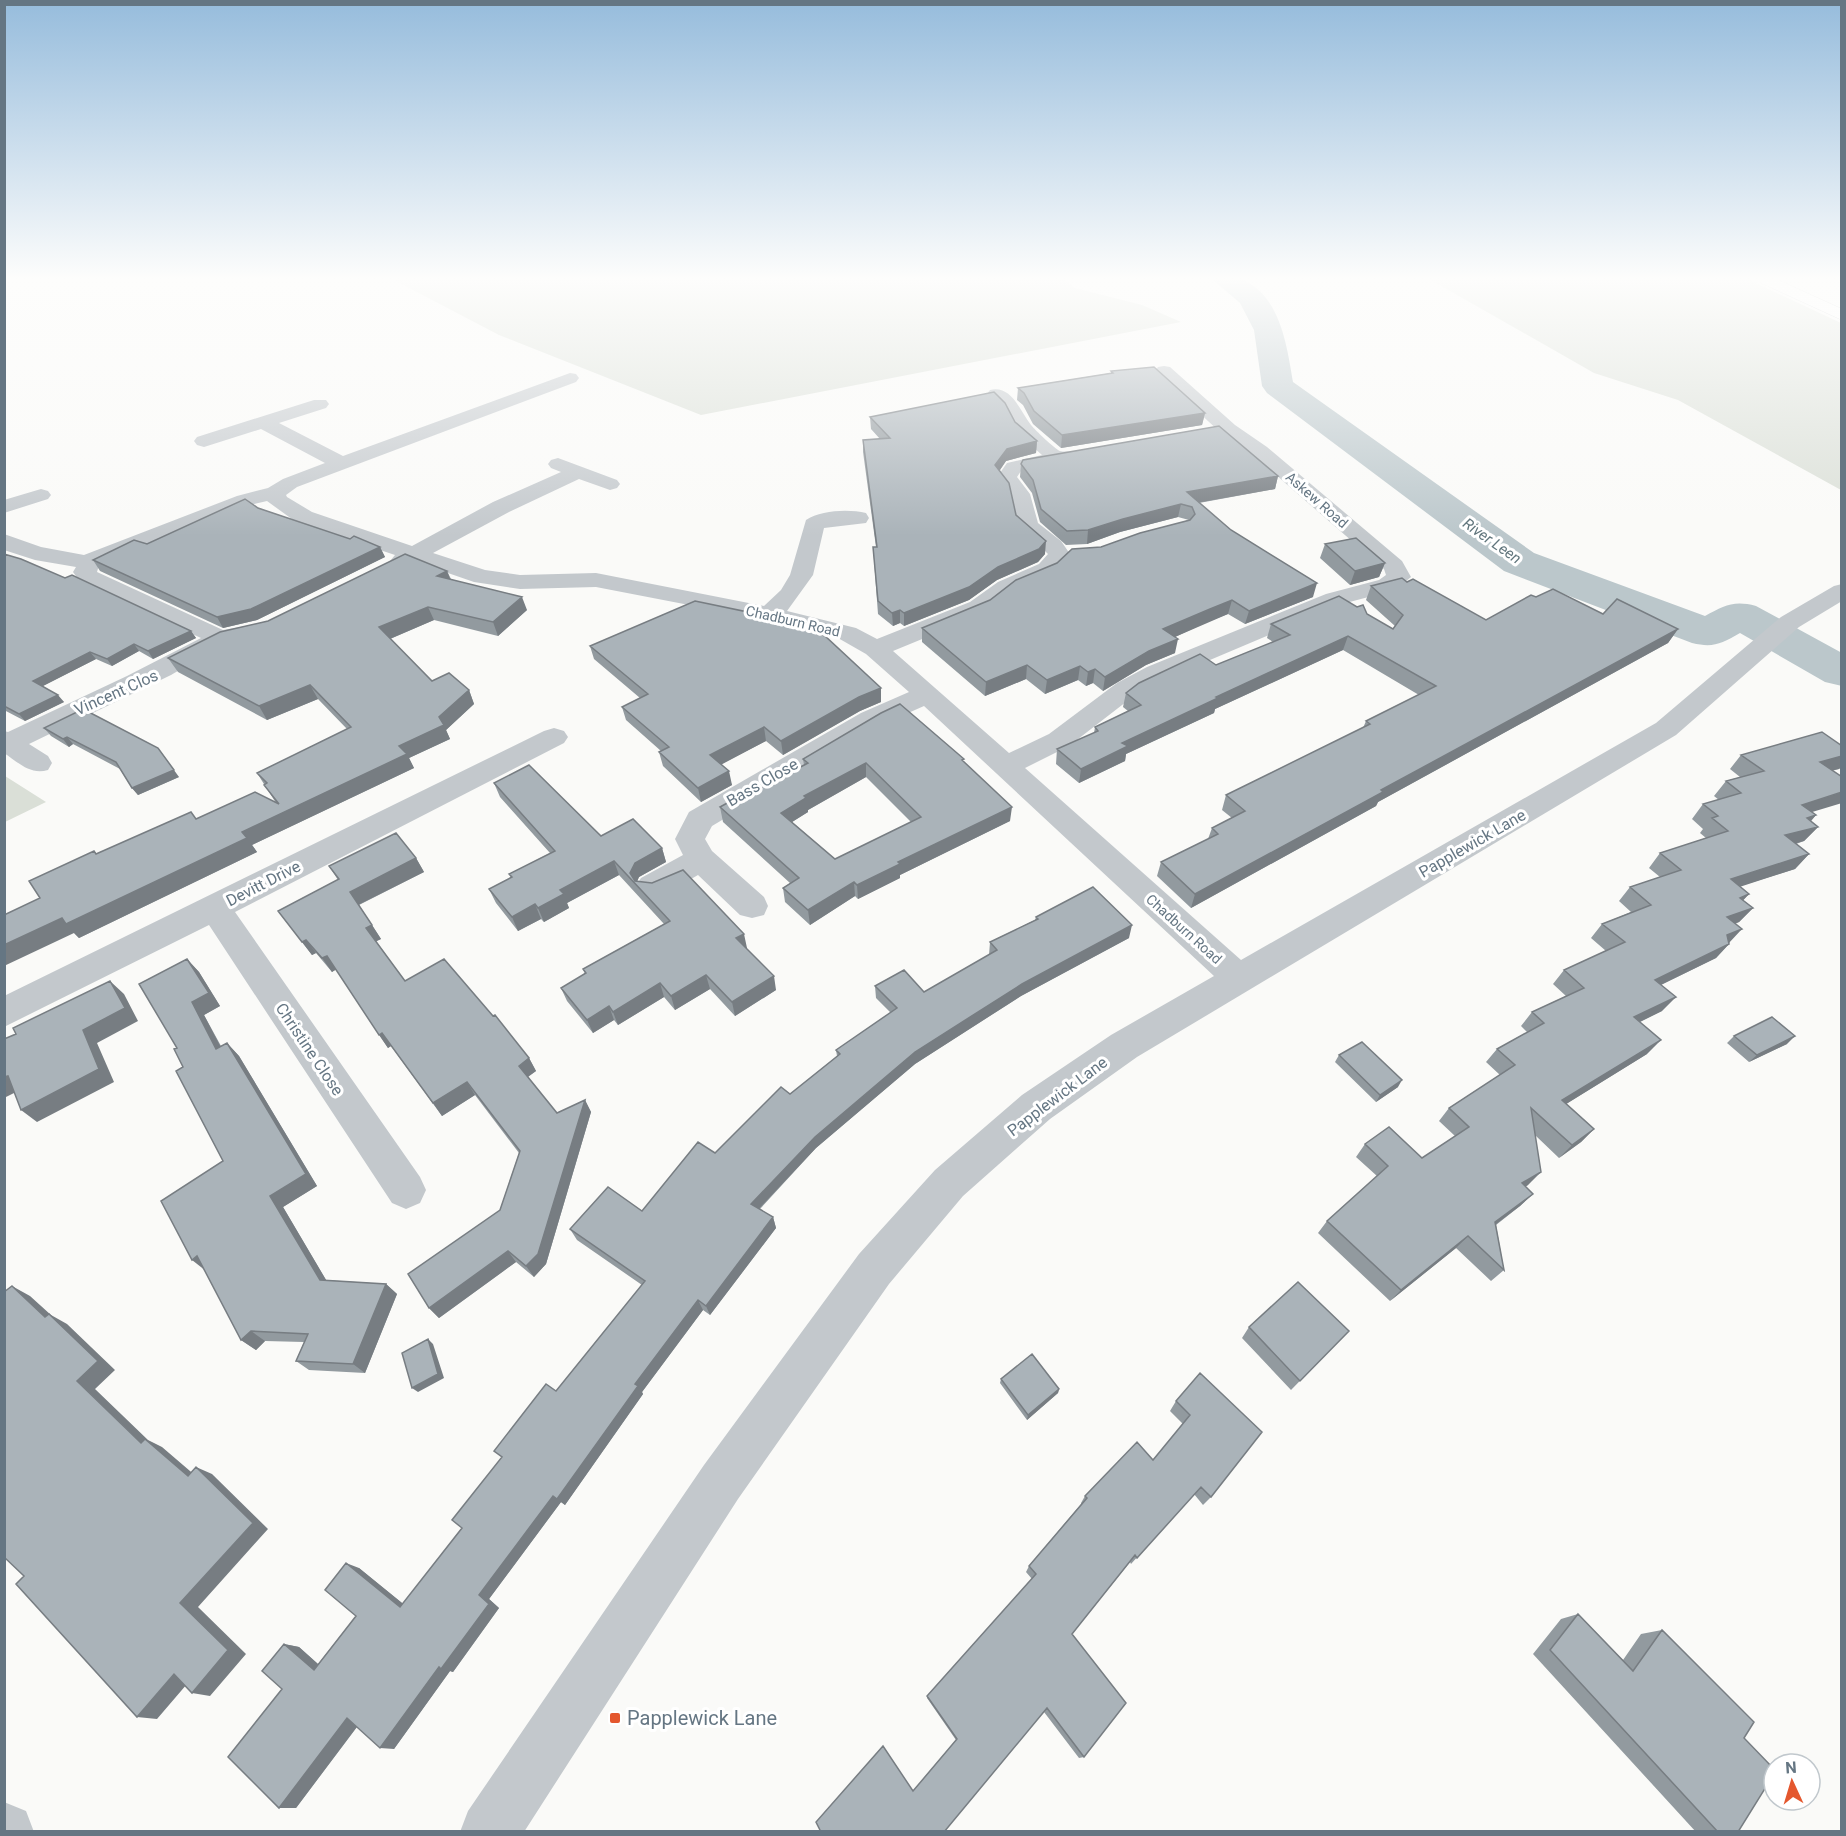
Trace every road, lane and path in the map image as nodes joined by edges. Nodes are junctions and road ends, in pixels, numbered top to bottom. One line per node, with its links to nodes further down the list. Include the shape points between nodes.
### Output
1 (551, 370): 3 (street)
2 (1164, 371): 12 (street, Askew Road)
3 (570, 378): 4 (street); 9 (street)
4 (590, 387)
5 (1017, 390): 6 (street)
6 (996, 394): 7 (street); 16 (street, via 1014,410 1023,428)
7 (974, 398)
8 (320, 404): 10 (street)
9 (461, 418): 11 (street); 17 (street)
10 (264, 423): 14 (street); 17 (street)
11 (481, 428)
12 (1228, 429): 13 (street); 38 (street, Askew Road, via 1260,451 1394,566 1399,577 1387,585 1334,599 1156,673 1126,689 1059,740)
13 (1197, 434)
14 (204, 441)
15 (1087, 452): 16 (street)
16 (1056, 457): 33 (street, via 1014,467 1007,477 1020,494 1028,526 1069,554 979,606)
17 (340, 464): 21 (street, via 290,483)
18 (558, 464): 19 (street)
19 (579, 472): 20 (street); 26 (street, via 501,507)
20 (609, 484)
21 (275, 493): 26 (street, Chadburn Road, via 277,500 304,517); 27 (street, via 244,500)
22 (41, 495): 23 (street)
23 (4, 507)
24 (858, 518): 30 (street, via 821,520 814,525 800,581)
25 (4, 541): 27 (street, via 44,556)
26 (412, 555): 28 (street); 30 (street, Chadburn Road, via 482,578 520,582 596,580)
27 (89, 562): 32 (street, via 85,572 89,578)
28 (383, 571)
29 (1842, 591): 43 (street, Papplewick Lane, via 1790,622 1666,729)
30 (769, 615): 33 (street, Chadburn Road, via 847,633)
31 (276, 623): 32 (street, via 252,633)
32 (220, 638): 36 (street, Vincent Clos, via 163,670)
33 (875, 649): 34 (street, Chadburn Road)
34 (927, 694): 38 (street, Chadburn Road); 39 (street, Bass Close, via 871,719 700,819 690,839)
35 (554, 737): 42 (street, Devitt Drive, via 513,747)
36 (7, 741): 37 (street)
37 (38, 763)
38 (1005, 766): 43 (street, Chadburn Road)
39 (701, 859): 40 (street); 41 (street)
40 (652, 886)
41 (752, 906)
42 (214, 907): 44 (street, Devitt Drive); 45 (street, Christine Close)
43 (1239, 979): 46 (street, Papplewick Lane, via 1124,1046 1036,1107 949,1184 881,1260 721,1482)
44 (4, 1013)
45 (406, 1190)
46 (489, 1832)

